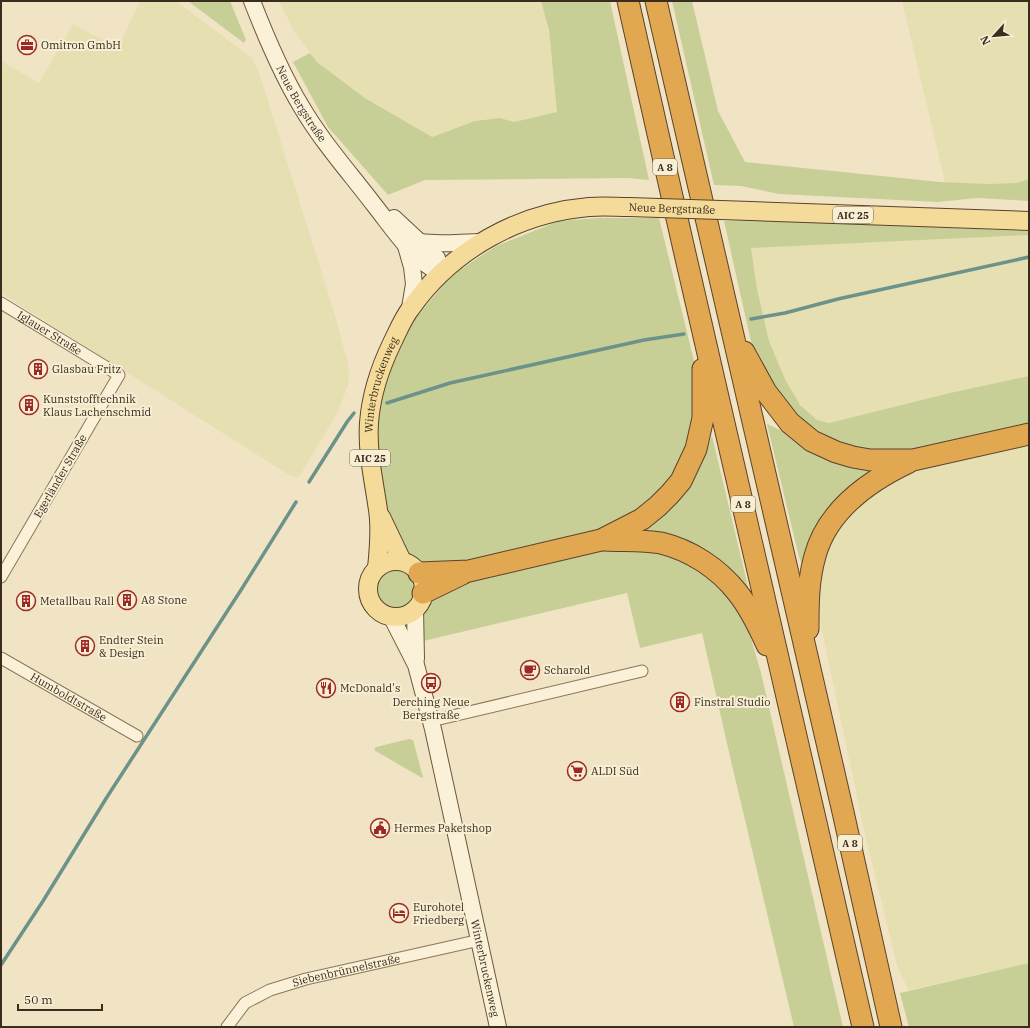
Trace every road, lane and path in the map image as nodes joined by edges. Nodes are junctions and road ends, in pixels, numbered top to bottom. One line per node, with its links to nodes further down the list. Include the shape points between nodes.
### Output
1 (252, 1): 5 (street, Neue Bergstraße / AIC 25, via 300,106 337,159 367,195)
2 (628, 1): 11 (highway, A 8)
3 (656, 1): 10 (highway, A 8)
4 (1029, 221): 6 (main road, Neue Bergstraße / AIC 25, bridge, via 589,207 544,215 518,224)
5 (413, 242): 6 (street, AIC 25); 7 (street, Neue Bergstraße / AIC 25, via 428,267); 9 (street, AIC 25, via 414,284)
6 (482, 242): 7 (main road, Neue Bergstraße / AIC 25)
7 (440, 273): 9 (main road, Winterbruckenweg / AIC 25)
8 (1, 302): 12 (street, Iglauer Straße)
9 (410, 308): 15 (main road, Winterbruckenweg / AIC 25, via 382,364 372,403 369,448)
10 (730, 327): 14 (highway, via 773,402 801,433 824,447 853,457); 24 (highway, A 8)
11 (704, 333): 16 (highway, via 703,418 689,466 681,481 658,506 642,519); 27 (highway, A 8)
12 (119, 375): 20 (street, Egerländer Straße)
13 (1029, 434): 14 (highway)
14 (913, 460): 24 (highway, via 873,482 856,495 841,510 822,539 815,556 810,588)
15 (378, 512): 17 (main road, Winterbruckenweg / AIC 25); 18 (main road, Winterbruckenweg / AIC 25)
16 (601, 540): 19 (highway); 27 (highway, via 661,544 691,555 709,566 728,582 743,600)
17 (410, 567): 18 (main road, via 393,561); 19 (highway); 21 (main road, via 424,586)
18 (378, 568): 22 (main road, via 372,574 368,592 376,608)
19 (469, 571): 21 (highway)
20 (1, 577)
21 (419, 601): 22 (main road, via 408,614); 25 (street, Winterbruckenweg)
22 (391, 616): 25 (street, Winterbruckenweg)
23 (1, 658): 29 (street, Humboldtstraße)
24 (808, 662): 34 (highway, A 8)
25 (416, 665): 28 (street, Winterbruckenweg)
26 (642, 671): 28 (street)
27 (782, 675): 33 (highway, A 8)
28 (431, 721): 30 (street, Winterbruckenweg)
29 (137, 736)
30 (480, 940): 31 (street, Siebenbrünnelstraße, via 306,979 270,990 245,1003); 32 (street, Winterbruckenweg)
31 (227, 1027)
32 (498, 1027)
33 (863, 1027)
34 (891, 1027)

